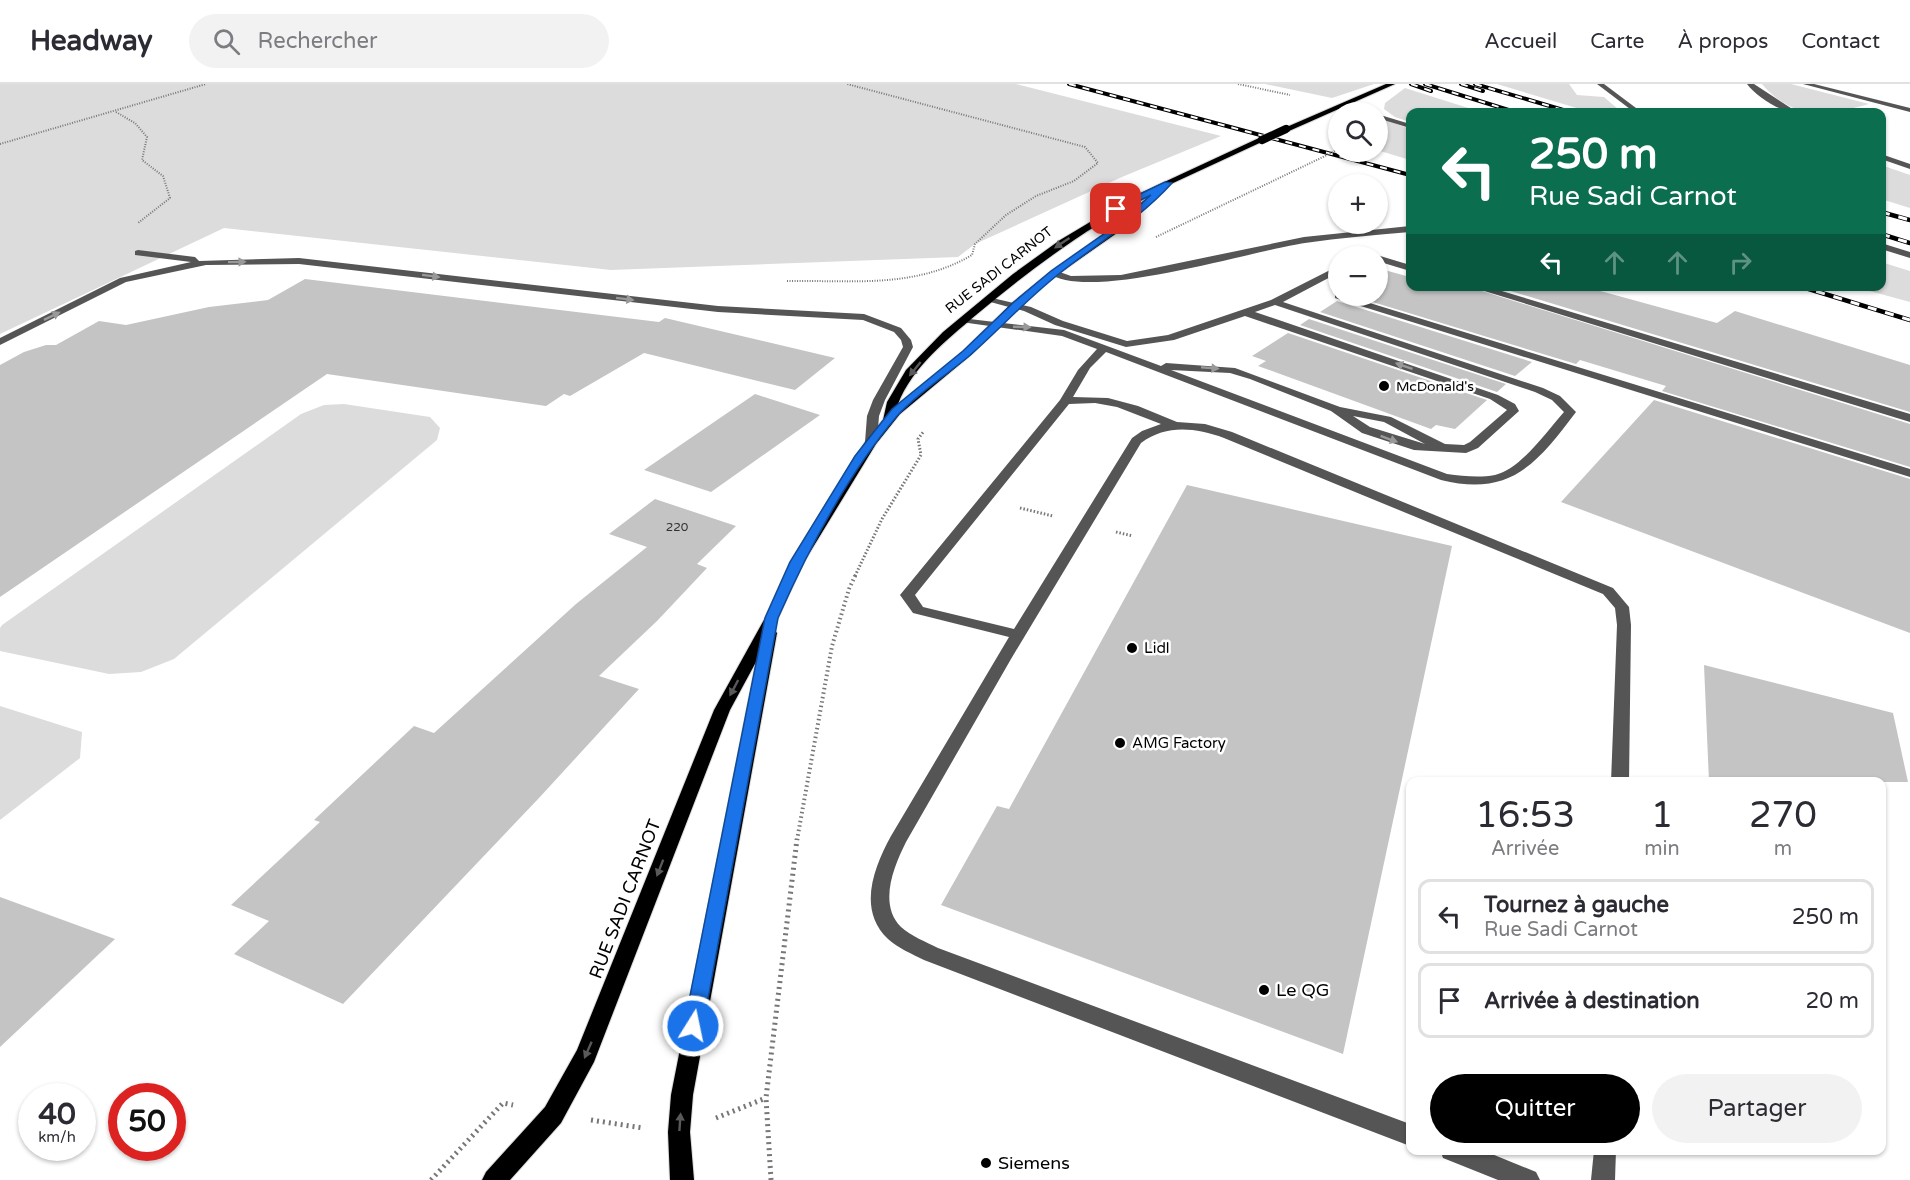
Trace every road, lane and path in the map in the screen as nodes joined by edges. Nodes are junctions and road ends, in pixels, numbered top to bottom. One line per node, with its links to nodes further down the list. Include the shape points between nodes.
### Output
1 (206, 84): 10 (path)
2 (847, 84): 29 (path, via 1085,147 1098,163 1074,181 1036,196 1006,214 975,244 972,255 934,274 900,279)
3 (1392, 84): 17 (main road, RUE SADI CARNOT, bridge)
4 (1600, 84): 7 (lane)
5 (1750, 84): 8 (lane)
6 (1806, 84): 9 (lane)
7 (1632, 108)
8 (1785, 108)
9 (1910, 110)
10 (116, 112): 13 (path); 18 (path, via 135,123 147,137 142,160 163,176 170,198)
11 (1388, 119): 12 (lane)
12 (1406, 125)
13 (0, 144)
14 (1328, 154): 20 (path, bridge)
15 (1886, 158): 16 (lane)
16 (1910, 167)
17 (1168, 183): 27 (main road, RUE SADI CARNOT, via 1121,226); 33 (main road, RUE SADI CARNOT, one-way to 33, via 1064,241)
18 (136, 225)
19 (1406, 229): 27 (lane, via 1304,240 1117,279 1070,279)
20 (1152, 239)
21 (1886, 248): 23 (lane)
22 (138, 253): 25 (lane)
23 (1910, 255)
24 (1388, 261): 26 (lane)
25 (206, 262): 41 (lane, one-way to 25, via 123,280); 52 (lane, one-way to 52, via 299,261 718,309 864,317 900,332 908,347 879,400)
26 (1406, 267)
27 (1054, 273): 35 (main road, RUE SADI CARNOT)
28 (1328, 274): 30 (lane)
29 (787, 281)
30 (1306, 286): 32 (lane); 34 (lane)
31 (1490, 291): 48 (lane)
32 (1328, 292)
33 (988, 300): 35 (lane); 38 (main road, RUE SADI CARNOT)
34 (1275, 302): 37 (lane); 45 (lane, via 1539,390 1556,398 1570,412 1512,473 1499,478 1445,477)
35 (1015, 306): 39 (main road, RUE SADI CARNOT); 42 (lane, via 1114,342)
36 (1372, 306): 54 (lane)
37 (1244, 312): 42 (lane); 53 (lane, one-way to 37, via 1474,445 1513,411 1511,406)
38 (965, 320): 39 (lane); 49 (main road, RUE SADI CARNOT, one-way to 49, via 925,356 900,387)
39 (993, 326): 44 (lane, one-way to 44, via 1049,330); 49 (main road, RUE SADI CARNOT)
40 (0, 332): 41 (lane)
41 (14, 335): 43 (lane)
42 (1170, 338): 45 (lane, via 1154,349)
43 (0, 342)
44 (1106, 348): 45 (lane); 46 (lane, via 1080,373)
45 (1151, 365): 47 (lane, one-way to 47, via 1231,370)
46 (1065, 401): 51 (lane, via 1108,399); 56 (lane, via 907,595 918,610)
47 (1335, 410): 53 (lane, via 1387,419); 53 (lane, one-way to 53, via 1366,430 1404,445)
48 (1910, 418)
49 (887, 420): 52 (main road, RUE SADI CARNOT)
50 (930, 423): 58 (path, via 918,439 921,455 882,519 849,589 832,646 800,814)
51 (1175, 425): 56 (lane, via 1144,433 1136,441); 57 (lane, via 1209,428 1228,435 1608,591 1622,606 1624,625)
52 (871, 442): 55 (main road, RUE SADI CARNOT, via 812,534)
53 (1443, 449)
54 (1910, 473)
55 (772, 618): 59 (main road, RUE SADI CARNOT, one-way to 59, via 722,710 586,1055); 60 (main road, RUE SADI CARNOT, one-way to 55, via 697,1003)
56 (1018, 635): 61 (lane, via 885,865 880,893 884,918 895,937)
57 (1620, 777)
58 (766, 1098): 60 (path); 66 (path)
59 (553, 1115): 60 (path); 64 (main road, RUE SADI CARNOT)
60 (679, 1132): 65 (main road, RUE SADI CARNOT)
61 (1406, 1133)
62 (1463, 1155): 67 (lane)
63 (1605, 1155): 68 (lane)
64 (494, 1180)
65 (682, 1180)
66 (771, 1180)
67 (1528, 1180)
68 (1604, 1180)

